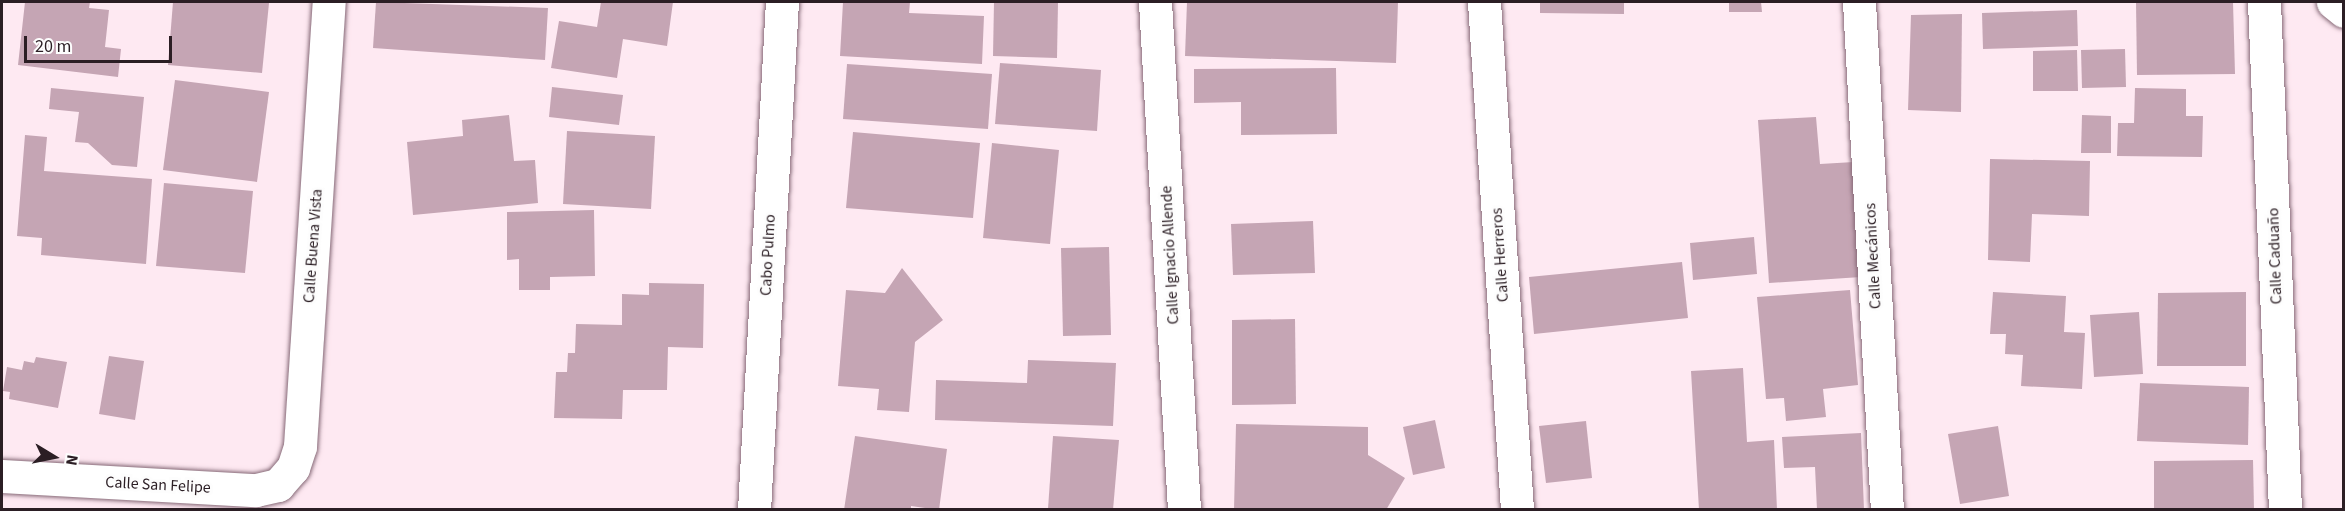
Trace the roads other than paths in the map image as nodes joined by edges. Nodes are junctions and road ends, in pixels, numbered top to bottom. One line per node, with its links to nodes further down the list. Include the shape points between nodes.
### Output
1 (328, 2): 10 (street, Calle Buena Vista, via 300,446 293,468)
2 (782, 2): 11 (street, Cabo Pulmo)
3 (1155, 2): 12 (street, Calle Ignacio Allende)
4 (1484, 2): 13 (street, Calle Herreros)
5 (1859, 2): 14 (street, Calle Mecánicos)
6 (2264, 2): 15 (street, Calle Caduaño)
7 (2333, 2): 8 (street)
8 (2343, 11)
9 (2, 476): 10 (street, Calle San Felipe, via 256,490)
10 (278, 485)
11 (754, 510)
12 (1184, 510)
13 (1517, 510)
14 (1887, 510)
15 (2285, 510)

